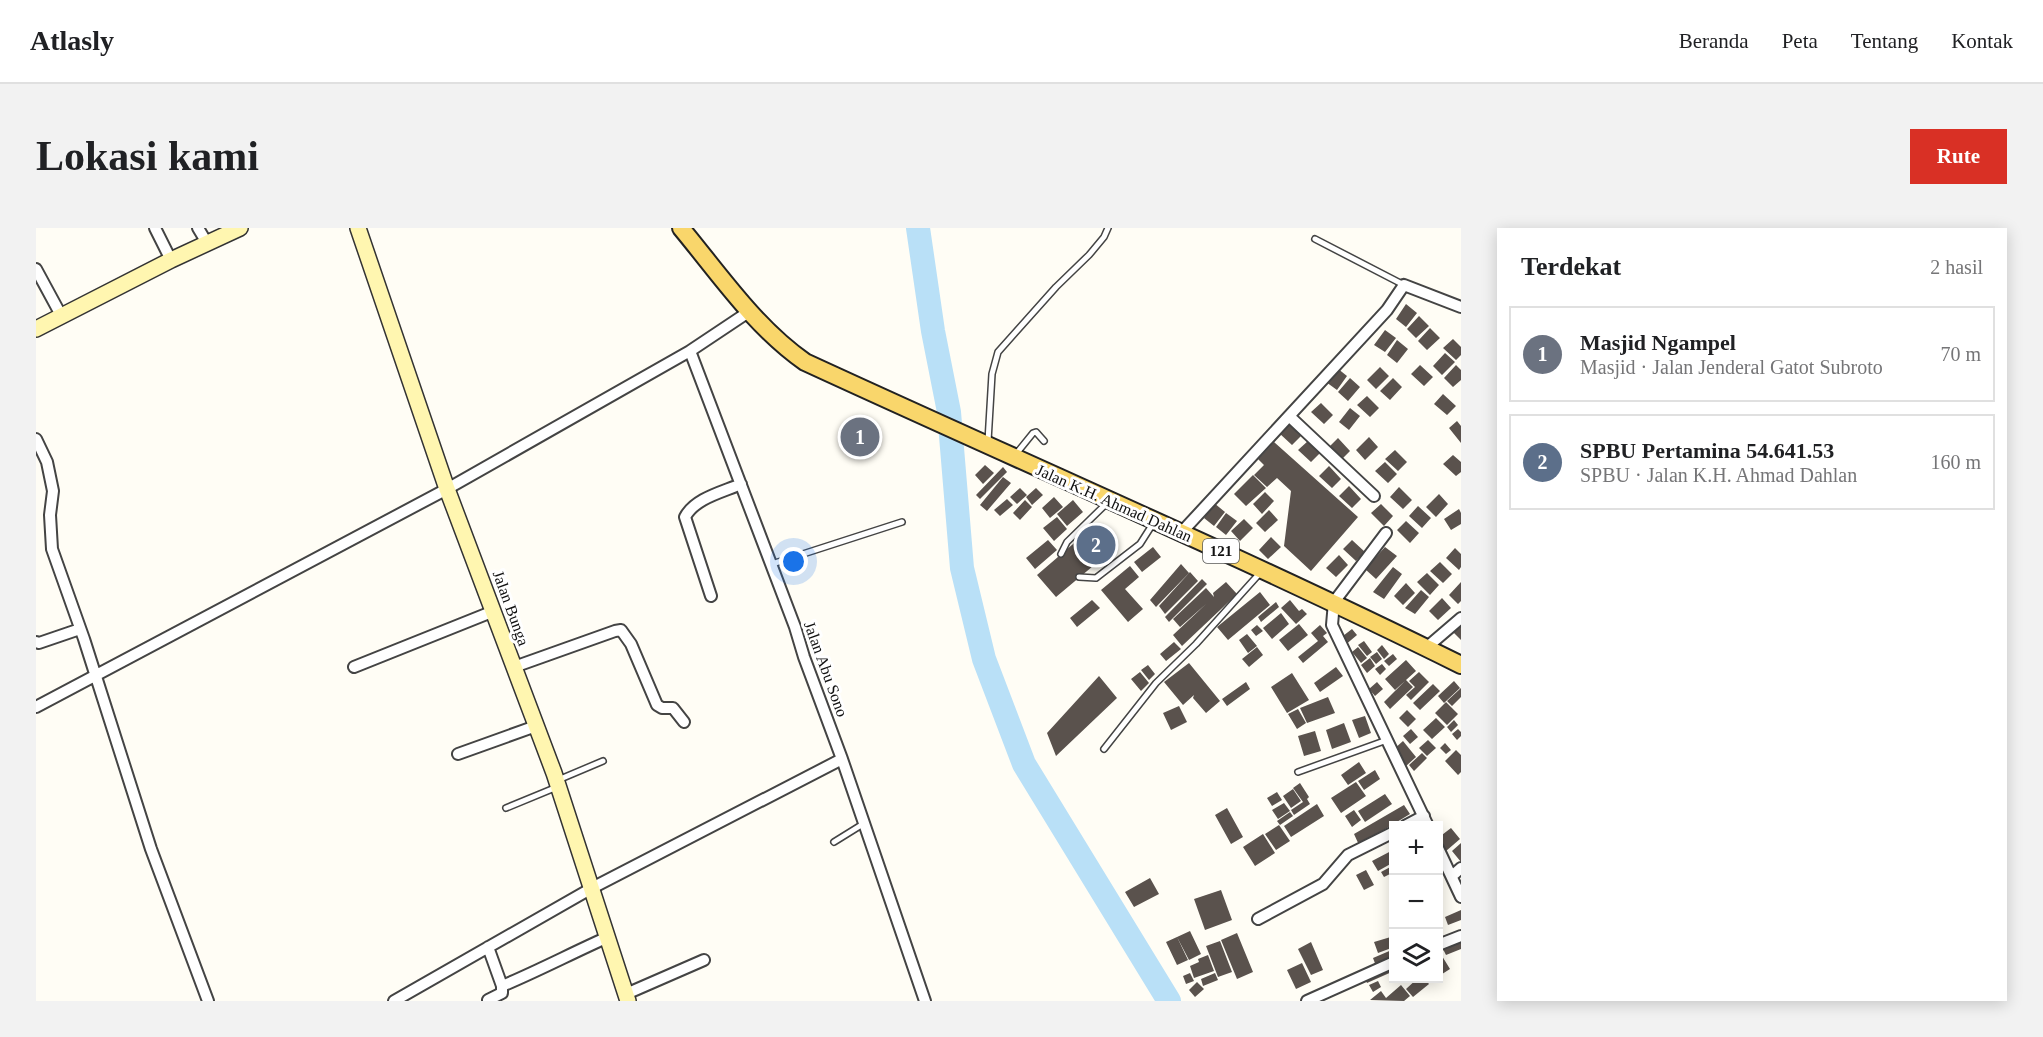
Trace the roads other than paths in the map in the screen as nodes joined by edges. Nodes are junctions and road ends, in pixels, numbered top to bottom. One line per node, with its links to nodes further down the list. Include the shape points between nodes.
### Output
1 (155, 228): 9 (street)
2 (198, 228): 8 (street)
3 (240, 228): 8 (street)
4 (358, 228): 23 (street, Jalan Bunga)
5 (681, 228): 13 (main road, 121)
6 (1108, 228): 20 (lane, via 1089,255 998,352)
7 (1315, 239): 11 (lane)
8 (207, 243): 9 (street)
9 (171, 260): 14 (street)
10 (36, 269): 14 (street)
11 (1404, 285): 12 (street); 17 (street, via 1387,310)
12 (1461, 307)
13 (750, 311): 16 (street); 20 (main road, Jalan K.H. Ahmad Dahlan / 121, via 783,347 805,362)
14 (62, 317): 15 (street)
15 (36, 329)
16 (690, 351): 22 (street, Jalan Abu Sono); 23 (street)
17 (1289, 416): 24 (street); 29 (street)
18 (36, 439): 38 (street, via 47,462 53,491 52,549)
19 (1044, 441): 21 (lane, via 1033,433)
20 (982, 444): 21 (main road, Jalan K.H. Ahmad Dahlan / 121)
21 (1013, 458): 25 (main road, Jalan K.H. Ahmad Dahlan / 121)
22 (741, 484): 31 (street, Jalan Abu Sono); 34 (street, via 701,501 685,517)
23 (447, 489): 36 (street, Jalan Bunga); 44 (street)
24 (1374, 496)
25 (1110, 501): 26 (main road, Jalan K.H. Ahmad Dahlan / 121); 30 (lane, via 1067,542)
26 (1155, 521): 29 (main road, Jalan K.H. Ahmad Dahlan / 121); 33 (lane, via 1140,544 1096,578)
27 (902, 522): 31 (lane)
28 (1386, 533): 35 (street)
29 (1180, 534): 32 (main road, Jalan K.H. Ahmad Dahlan / 121)
30 (1061, 554)
31 (772, 564): 51 (street, Jalan Abu Sono)
32 (1263, 569): 35 (main road, Jalan K.H. Ahmad Dahlan / 121); 49 (lane, via 1156,683)
33 (1079, 578)
34 (711, 596)
35 (1334, 602): 40 (main road, Jalan K.H. Ahmad Dahlan / 121); 48 (street, via 1332,625)
36 (494, 611): 42 (street); 43 (street, Jalan Bunga)
37 (1461, 618): 40 (street)
38 (80, 629): 39 (street); 44 (street)
39 (36, 642)
40 (1426, 648): 41 (main road, Jalan K.H. Ahmad Dahlan / 121)
41 (1461, 665)
42 (354, 667)
43 (514, 667): 46 (street, via 621,630 657,705 673,708); 47 (street, Jalan Bunga)
44 (96, 676): 45 (street); 76 (street, via 152,849)
45 (36, 707)
46 (684, 722)
47 (536, 726): 50 (street); 54 (street, Jalan Bunga)
48 (1387, 740): 53 (lane); 56 (street)
49 (1104, 749)
50 (458, 754)
51 (842, 759): 57 (street, Jalan Abu Sono); 63 (street)
52 (603, 761): 54 (lane)
53 (1298, 772)
54 (558, 784): 55 (lane); 63 (street, Jalan Bunga)
55 (506, 808)
56 (1426, 821)
57 (863, 824): 59 (lane); 77 (street, Jalan Abu Sono)
58 (1389, 834): 65 (street, via 1348,855 1323,884)
59 (834, 842)
60 (1443, 858): 62 (street)
61 (1461, 868): 62 (street)
62 (1452, 876): 64 (street)
63 (592, 888): 67 (street, Jalan Bunga); 69 (street)
64 (1461, 897)
65 (1258, 919)
66 (1461, 936): 68 (street)
67 (608, 937): 72 (street); 73 (street, Jalan Bunga)
68 (1443, 943)
69 (488, 947): 72 (street); 74 (street)
70 (704, 960): 73 (street)
71 (1389, 964): 78 (street)
72 (502, 986): 75 (street, via 502,993)
73 (627, 998)
74 (397, 1000)
75 (488, 1000)
76 (208, 1001)
77 (924, 1001)
78 (1307, 1001)

